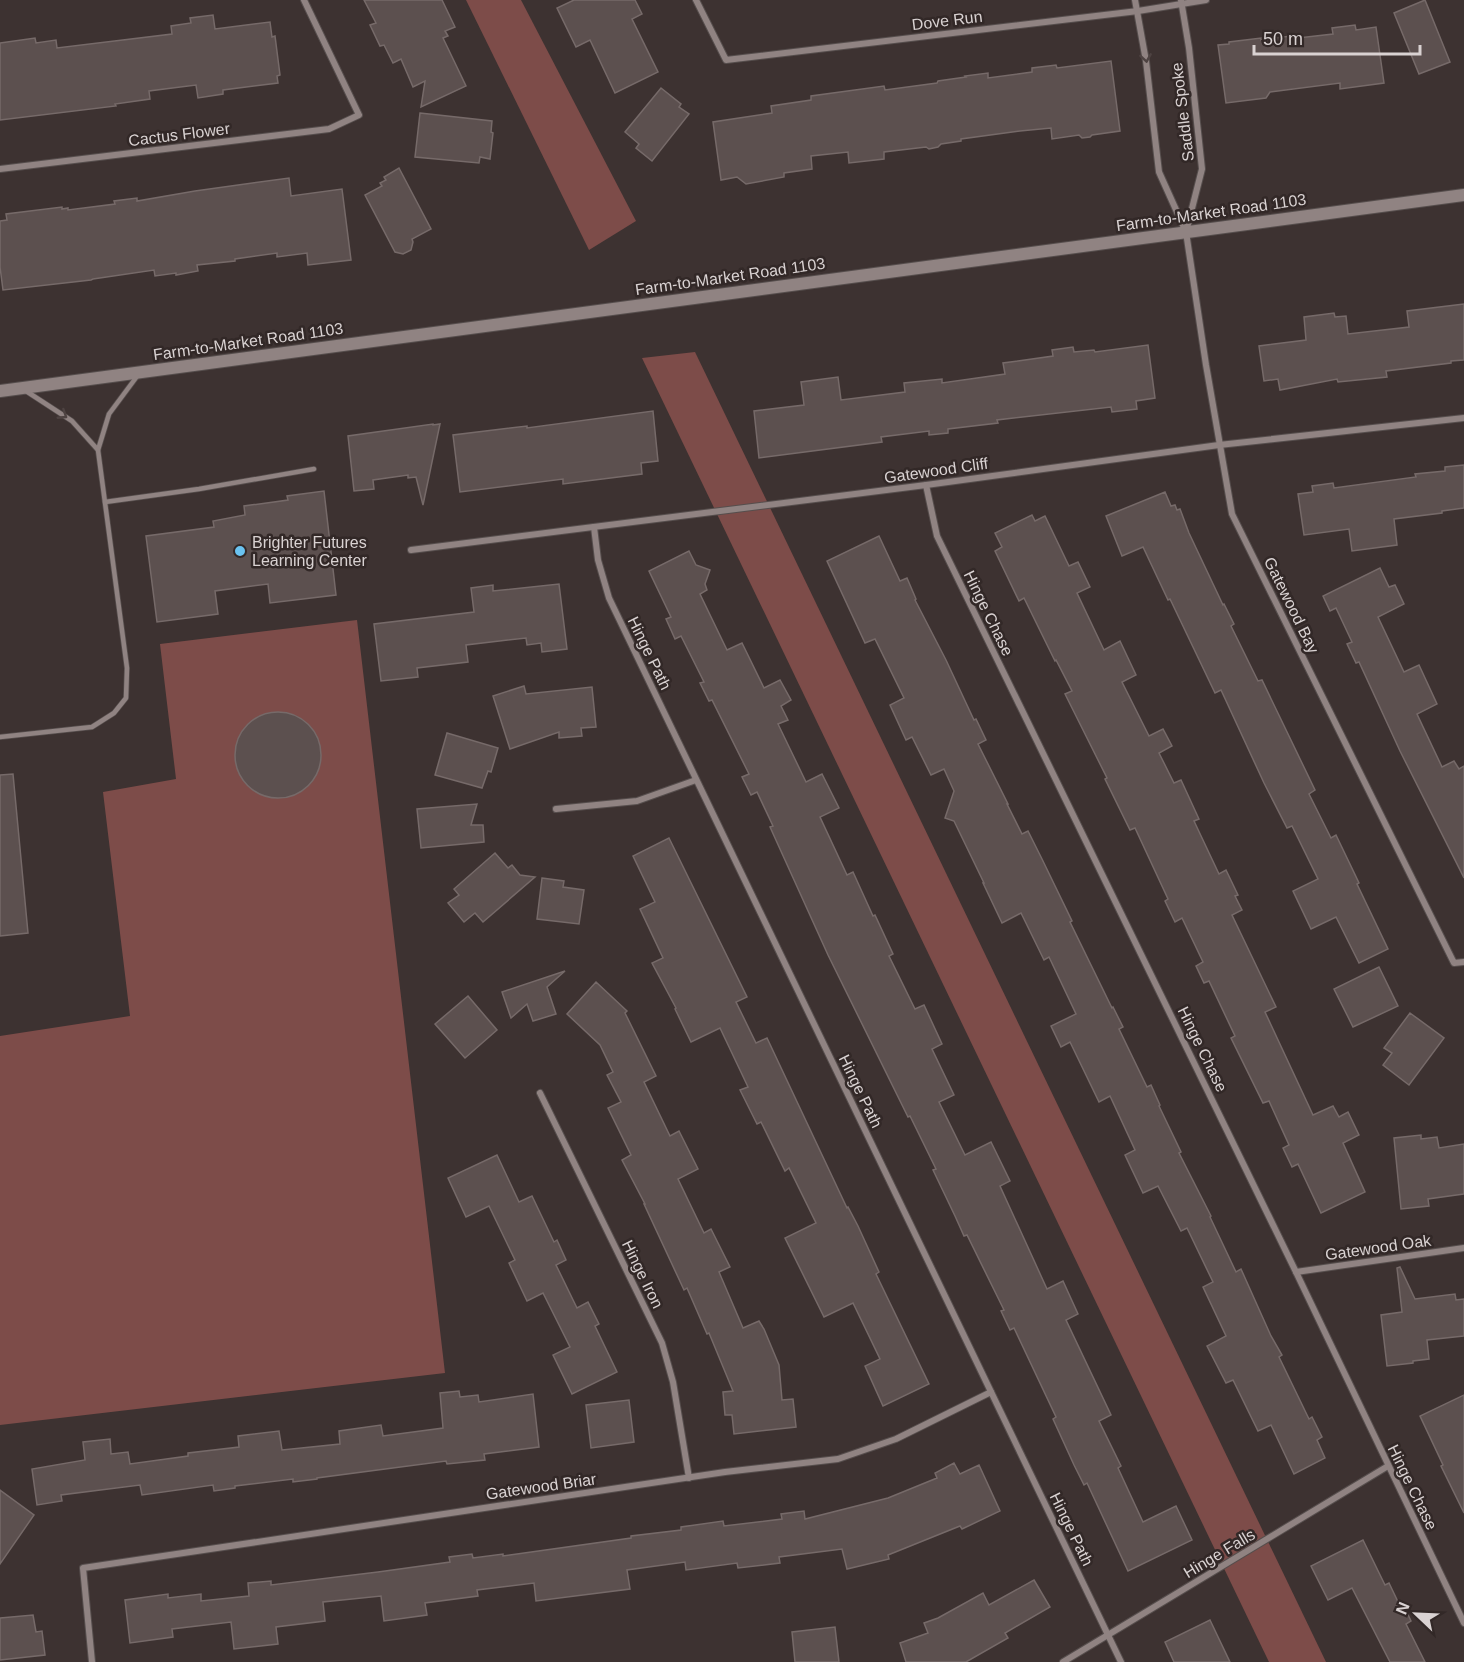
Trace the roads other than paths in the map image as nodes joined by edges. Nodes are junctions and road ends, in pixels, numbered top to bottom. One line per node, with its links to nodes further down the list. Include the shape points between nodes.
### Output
1 (304, 0): 7 (street, Cactus Flower, via 359,115 328,129)
2 (696, 0): 6 (street, Dove Run, via 726,60)
3 (1135, 0): 6 (street, Saddle Spoke)
4 (1206, 0): 5 (street, Dove Run)
5 (1181, 1): 6 (street, Dove Run); 9 (street, Saddle Spoke, via 1203,169)
6 (1138, 10): 9 (street, Saddle Spoke, one-way to 9, via 1159,172)
7 (0, 169)
8 (1464, 195): 9 (main road, Farm-to-Market Road 1103)
9 (1186, 232): 10 (main road, Farm-to-Market Road 1103); 14 (street, Gatewood Bay)
10 (139, 373): 11 (main road, Farm-to-Market Road 1103); 15 (lane, via 109,414)
11 (22, 388): 12 (main road, Farm-to-Market Road 1103); 15 (lane, one-way to 15, via 72,421)
12 (0, 392)
13 (1464, 418): 14 (street, Gatewood Cliff)
14 (1219, 445): 17 (street, Gatewood Cliff); 24 (street, Gatewood Bay, via 1232,513 1454,963)
15 (98, 450): 18 (lane)
16 (314, 469): 18 (lane)
17 (926, 485): 19 (street, Gatewood Cliff); 27 (street, Hinge Chase, via 937,536)
18 (105, 502): 21 (lane, via 127,668 126,698 114,713 92,727)
19 (594, 527): 20 (street, Gatewood Cliff); 22 (street, Hinge Path, via 609,598)
20 (411, 550)
21 (0, 737)
22 (696, 780): 23 (street, via 637,801); 28 (street, Hinge Path)
23 (556, 809)
24 (1464, 962)
25 (540, 1093): 30 (street, Hinge Iron, via 662,1343 674,1382)
26 (1464, 1248): 27 (street, Gatewood Oak)
27 (1296, 1272): 29 (street, Hinge Chase)
28 (991, 1392): 30 (street, Gatewood Briar, via 896,1439 838,1459); 32 (street, Hinge Path)
29 (1388, 1466): 31 (street, Hinge Chase); 32 (street, Hinge Falls)
30 (689, 1478): 33 (street, Gatewood Briar, via 83,1568)
31 (1464, 1623)
32 (1108, 1636): 34 (street, Hinge Falls); 35 (street, Hinge Path)
33 (92, 1662)
34 (1063, 1662)
35 (1121, 1662)

